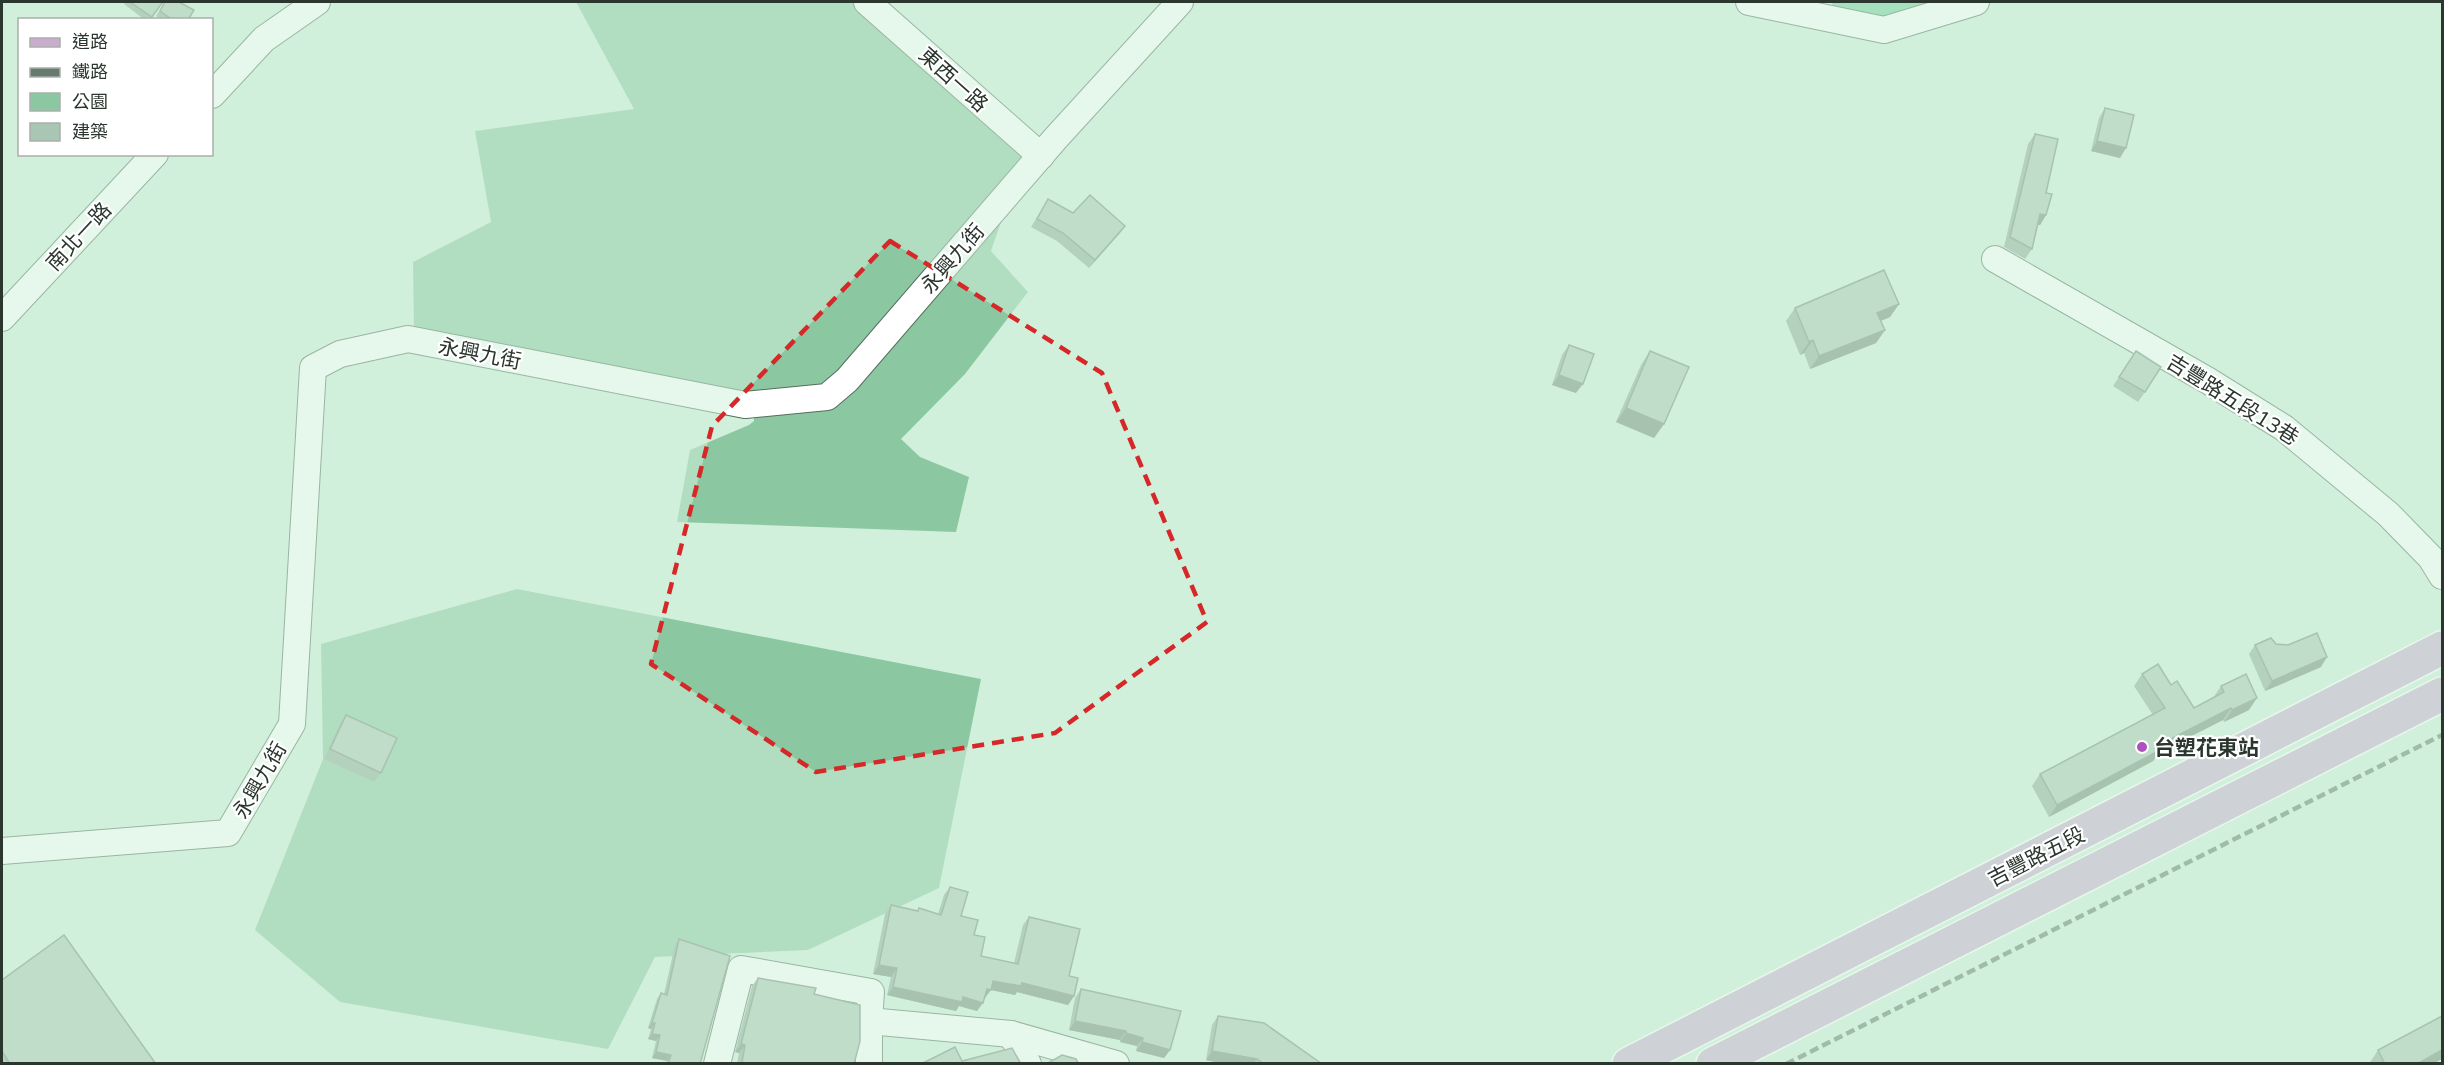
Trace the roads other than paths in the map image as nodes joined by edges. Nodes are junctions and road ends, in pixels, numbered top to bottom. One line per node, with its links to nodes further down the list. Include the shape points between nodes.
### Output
1 (317, 2): 6 (street, via 264,39)
2 (867, 2): 8 (street, 東西一路)
3 (1180, 2): 8 (street, 永興九街)
4 (1749, 2): 5 (street, via 1884,30)
5 (1976, 2)
6 (213, 94)
7 (154, 156): 10 (street, 南北一路)
8 (1041, 156): 14 (street, 永興九街, via 847,380 827,397 745,405 408,339 340,354 313,368 292,724 228,833)
9 (1995, 259): 11 (street, 吉豐路五段13巷, via 2284,428 2388,514 2431,558)
10 (2, 318)
11 (2442, 576)
12 (2442, 648): 21 (main road, 吉豐路五段)
13 (2442, 694): 22 (main road, 吉豐路五段)
14 (2, 851)
15 (869, 1021): 16 (street); 17 (street, via 871,992 741,969); 18 (street)
16 (1011, 1034): 19 (street); 20 (street)
17 (717, 1064)
18 (869, 1064)
19 (1028, 1064)
20 (1116, 1064)
21 (1629, 1064)
22 (1713, 1064)

